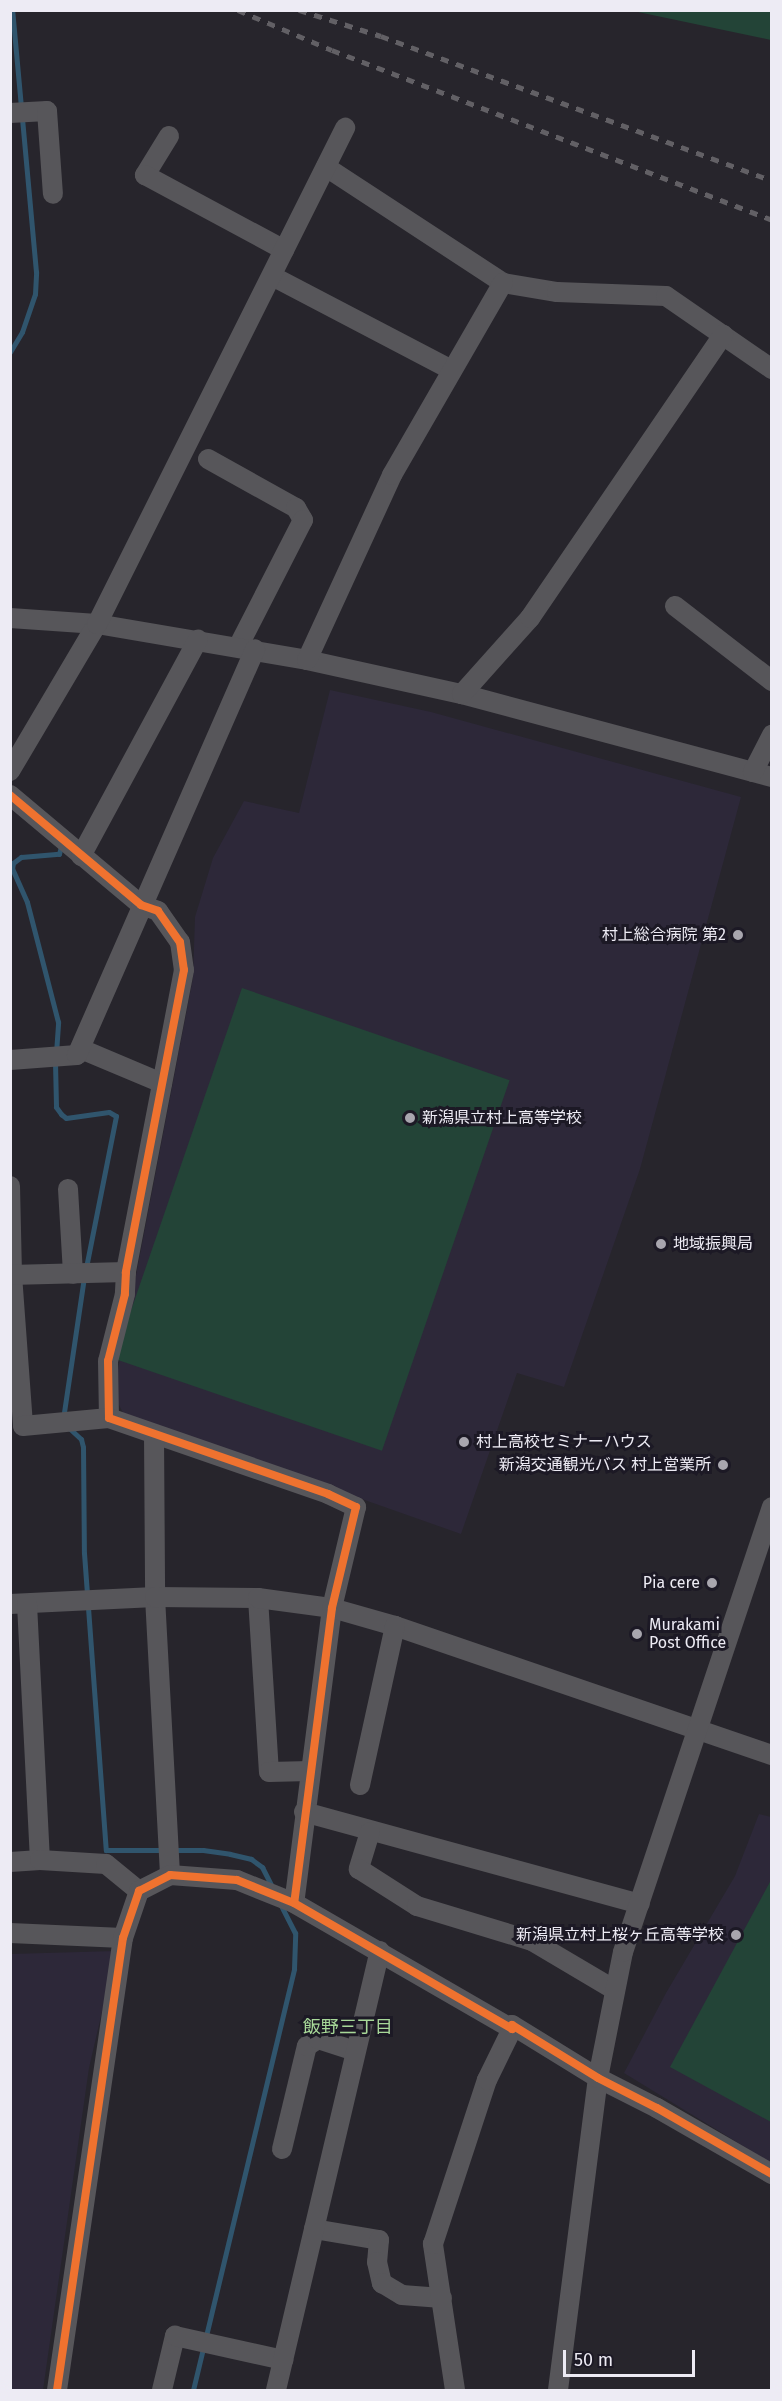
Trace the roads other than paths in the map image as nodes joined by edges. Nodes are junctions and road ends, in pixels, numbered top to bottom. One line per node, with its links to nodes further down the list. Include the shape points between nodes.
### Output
1 (10, 113): 5 (street, via 47,111)
2 (345, 128): 4 (street)
3 (168, 136): 6 (street, via 145,175)
4 (326, 167): 6 (street); 8 (street)
5 (53, 194)
6 (284, 250): 7 (street)
7 (272, 276): 11 (street); 15 (street)
8 (503, 283): 9 (street, via 557,292 666,297); 11 (street)
9 (723, 335): 10 (street); 20 (street, via 530,618)
10 (771, 369)
11 (452, 370): 18 (street, via 392,475)
12 (208, 459): 17 (street, via 296,508 303,520)
13 (675, 606): 19 (street)
14 (10, 618): 15 (street)
15 (97, 624): 16 (street); 22 (street)
16 (198, 640): 17 (street); 25 (street)
17 (246, 648): 18 (street); 26 (street)
18 (307, 660): 20 (street)
19 (771, 681)
20 (462, 694): 23 (street)
21 (771, 735): 23 (street)
22 (10, 771)
23 (762, 775)
24 (10, 795): 25 (street)
25 (81, 856): 26 (street)
26 (141, 905): 27 (street); 29 (street, via 158,911 168,922 180,942 184,970)
27 (81, 1049): 28 (street, via 77,1055); 29 (street)
28 (10, 1060)
29 (162, 1083): 32 (street)
30 (10, 1186): 34 (street)
31 (68, 1189): 33 (street)
32 (126, 1272): 33 (street); 35 (street, via 108,1361)
33 (74, 1274): 34 (street)
34 (11, 1275): 35 (street, via 23,1426)
35 (109, 1418): 36 (street)
36 (154, 1435): 39 (street); 42 (street, via 356,1507)
37 (771, 1507): 38 (street)
38 (763, 1558): 44 (street)
39 (155, 1597): 40 (street); 41 (street); 52 (street)
40 (258, 1598): 42 (street); 46 (street, via 269,1772)
41 (19, 1604): 50 (street)
42 (332, 1608): 43 (street); 46 (street)
43 (395, 1626): 44 (street); 47 (street)
44 (697, 1729): 45 (street); 55 (street)
45 (771, 1755)
46 (310, 1771): 48 (street)
47 (360, 1785)
48 (304, 1812): 49 (street); 54 (street)
49 (370, 1832): 55 (street); 59 (street, via 359,1869 417,1906 532,1941)
50 (40, 1860): 51 (street); 53 (street, via 106,1864)
51 (10, 1862)
52 (170, 1875): 53 (street); 54 (street, via 237,1880)
53 (139, 1891): 57 (street)
54 (294, 1903): 58 (street)
55 (640, 1904): 59 (street)
56 (10, 1933): 57 (street)
57 (123, 1938): 68 (street)
58 (380, 1951): 60 (street); 61 (street)
59 (615, 1990): 62 (street)
60 (512, 2029): 62 (street, via 512,2025); 66 (street, via 487,2080 433,2244)
61 (355, 2051): 63 (street, via 318,2038 307,2046); 65 (street)
62 (598, 2078): 64 (street); 72 (street)
63 (282, 2149)
64 (771, 2174)
65 (314, 2229): 66 (street, via 379,2240 377,2262 382,2283 402,2295); 67 (street)
66 (441, 2298): 71 (street)
67 (283, 2360): 69 (street, via 175,2336); 70 (street)
68 (57, 2391)
69 (162, 2391)
70 (276, 2391)
71 (455, 2391)
72 (558, 2391)

